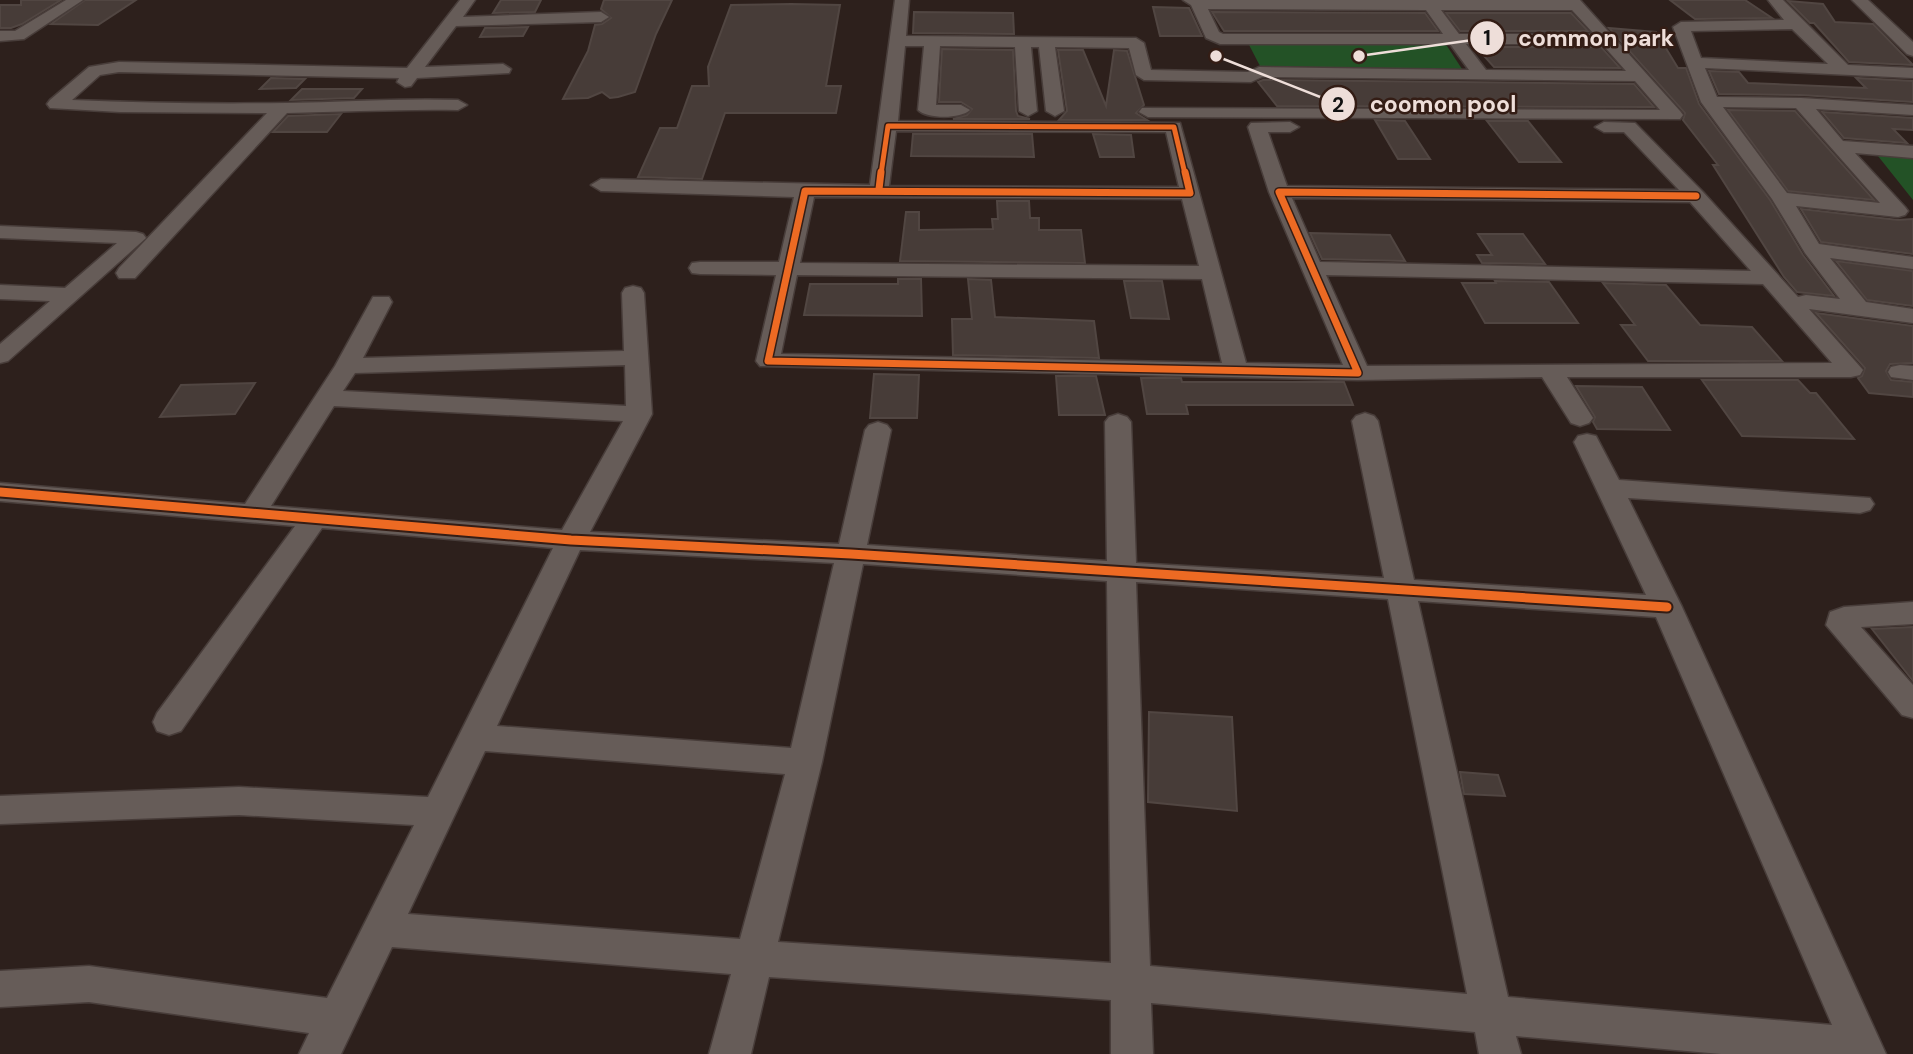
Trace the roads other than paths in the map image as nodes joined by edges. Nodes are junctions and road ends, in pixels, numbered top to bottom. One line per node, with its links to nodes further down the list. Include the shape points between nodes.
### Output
1 (76, 0): 14 (street, via 18,36)
2 (468, 0): 12 (street)
3 (902, 0): 17 (street)
4 (1231, 0): 7 (street)
5 (1775, 0): 13 (street)
6 (1859, 0): 21 (street)
7 (1193, 1): 11 (street); 11 (street, via 1212,35 1220,39)
8 (1428, 2): 9 (street); 11 (street); 15 (street)
9 (1574, 2): 16 (street)
10 (601, 18): 12 (street)
11 (1316, 18): 15 (street)
12 (452, 22): 25 (street)
13 (1796, 24): 22 (street, via 1681,27); 24 (street)
14 (0, 36)
15 (1454, 38): 16 (street); 28 (street)
16 (1607, 39): 29 (street)
17 (899, 41): 18 (street); 42 (street)
18 (932, 41): 19 (street); 38 (street, via 928,110)
19 (1023, 41): 20 (street); 38 (street)
20 (1046, 42): 30 (street, via 1136,43); 39 (street)
21 (1913, 51)
22 (1695, 63): 24 (street); 32 (street)
23 (503, 69): 25 (street)
24 (1843, 70): 27 (street)
25 (413, 73): 33 (street); 36 (street, via 119,67 95,71 56,104)
26 (1353, 73): 28 (street); 31 (street, via 1259,72); 40 (street)
27 (1913, 73)
28 (1475, 75): 29 (street); 41 (street)
29 (1640, 76): 41 (street, via 1674,115)
30 (1147, 93): 31 (street); 31 (street); 39 (street)
31 (1258, 101): 40 (street); 43 (street); 49 (street); 51 (street, via 1629,127)
32 (1710, 102): 34 (street); 52 (street)
33 (387, 103): 35 (street); 36 (street)
34 (1801, 103): 37 (street); 44 (street)
35 (458, 106)
36 (282, 108): 60 (street)
37 (1913, 110)
38 (1028, 111): 39 (street)
39 (1055, 111)
40 (1377, 113): 41 (street)
41 (1495, 114)
42 (888, 126): 43 (street); 47 (street)
43 (1174, 127): 50 (street)
44 (1838, 146): 45 (street); 53 (street)
45 (1913, 152)
46 (601, 186): 48 (street)
47 (879, 189): 48 (street); 50 (street)
48 (806, 191): 58 (street)
49 (1279, 192): 51 (street); 59 (street)
50 (1189, 193): 61 (street)
51 (1696, 195): 62 (street)
52 (1781, 198): 53 (street); 55 (street)
53 (1906, 212)
54 (0, 232): 65 (street, via 136,238)
55 (1812, 248): 56 (street); 68 (street)
56 (1913, 263)
57 (700, 268): 58 (street)
58 (788, 268): 61 (street); 74 (street, via 768,361)
59 (1311, 268): 62 (street); 75 (street)
60 (127, 273)
61 (1211, 273): 74 (street)
62 (1769, 278): 73 (street, via 1851,370)
63 (0, 292): 65 (street)
64 (632, 293): 71 (street)
65 (71, 295): 70 (street)
66 (381, 302): 72 (street)
67 (1806, 302): 68 (street)
68 (1859, 308): 69 (street)
69 (1913, 316)
70 (0, 356)
71 (635, 358): 72 (street); 77 (street)
72 (346, 366): 76 (street)
73 (1550, 369): 75 (street); 81 (street)
74 (1236, 371): 75 (street)
75 (1358, 373)
76 (326, 398): 77 (street); 84 (street)
77 (639, 414): 86 (street)
78 (1365, 421): 89 (street)
79 (1118, 422): 88 (street)
80 (878, 430): 87 (street)
81 (1610, 488): 83 (street); 90 (street)
82 (0, 492): 84 (street)
83 (1860, 504)
84 (253, 513): 85 (street)
85 (316, 518): 86 (street); 93 (street)
86 (571, 540): 87 (street); 94 (street)
87 (851, 554): 88 (street); 95 (street)
88 (1121, 573): 89 (street); 100 (street)
89 (1403, 590): 90 (street); 102 (street)
90 (1667, 607): 104 (street)
91 (1913, 613): 92 (street, via 1844,618 1841,625)
92 (1913, 706)
93 (169, 722)
94 (474, 737): 95 (street); 97 (street)
95 (805, 762): 99 (street)
96 (0, 810): 97 (street, via 239,801)
97 (438, 812): 98 (street)
98 (383, 929): 99 (street); 103 (street)
99 (755, 958): 100 (street); 106 (street)
100 (1132, 983): 102 (street); 107 (street)
101 (0, 989): 103 (street, via 89,984)
102 (1490, 1016): 104 (street); 108 (street)
103 (337, 1018): 105 (street)
104 (1864, 1050)
105 (320, 1054)
106 (730, 1054)
107 (1132, 1054)
108 (1500, 1054)

